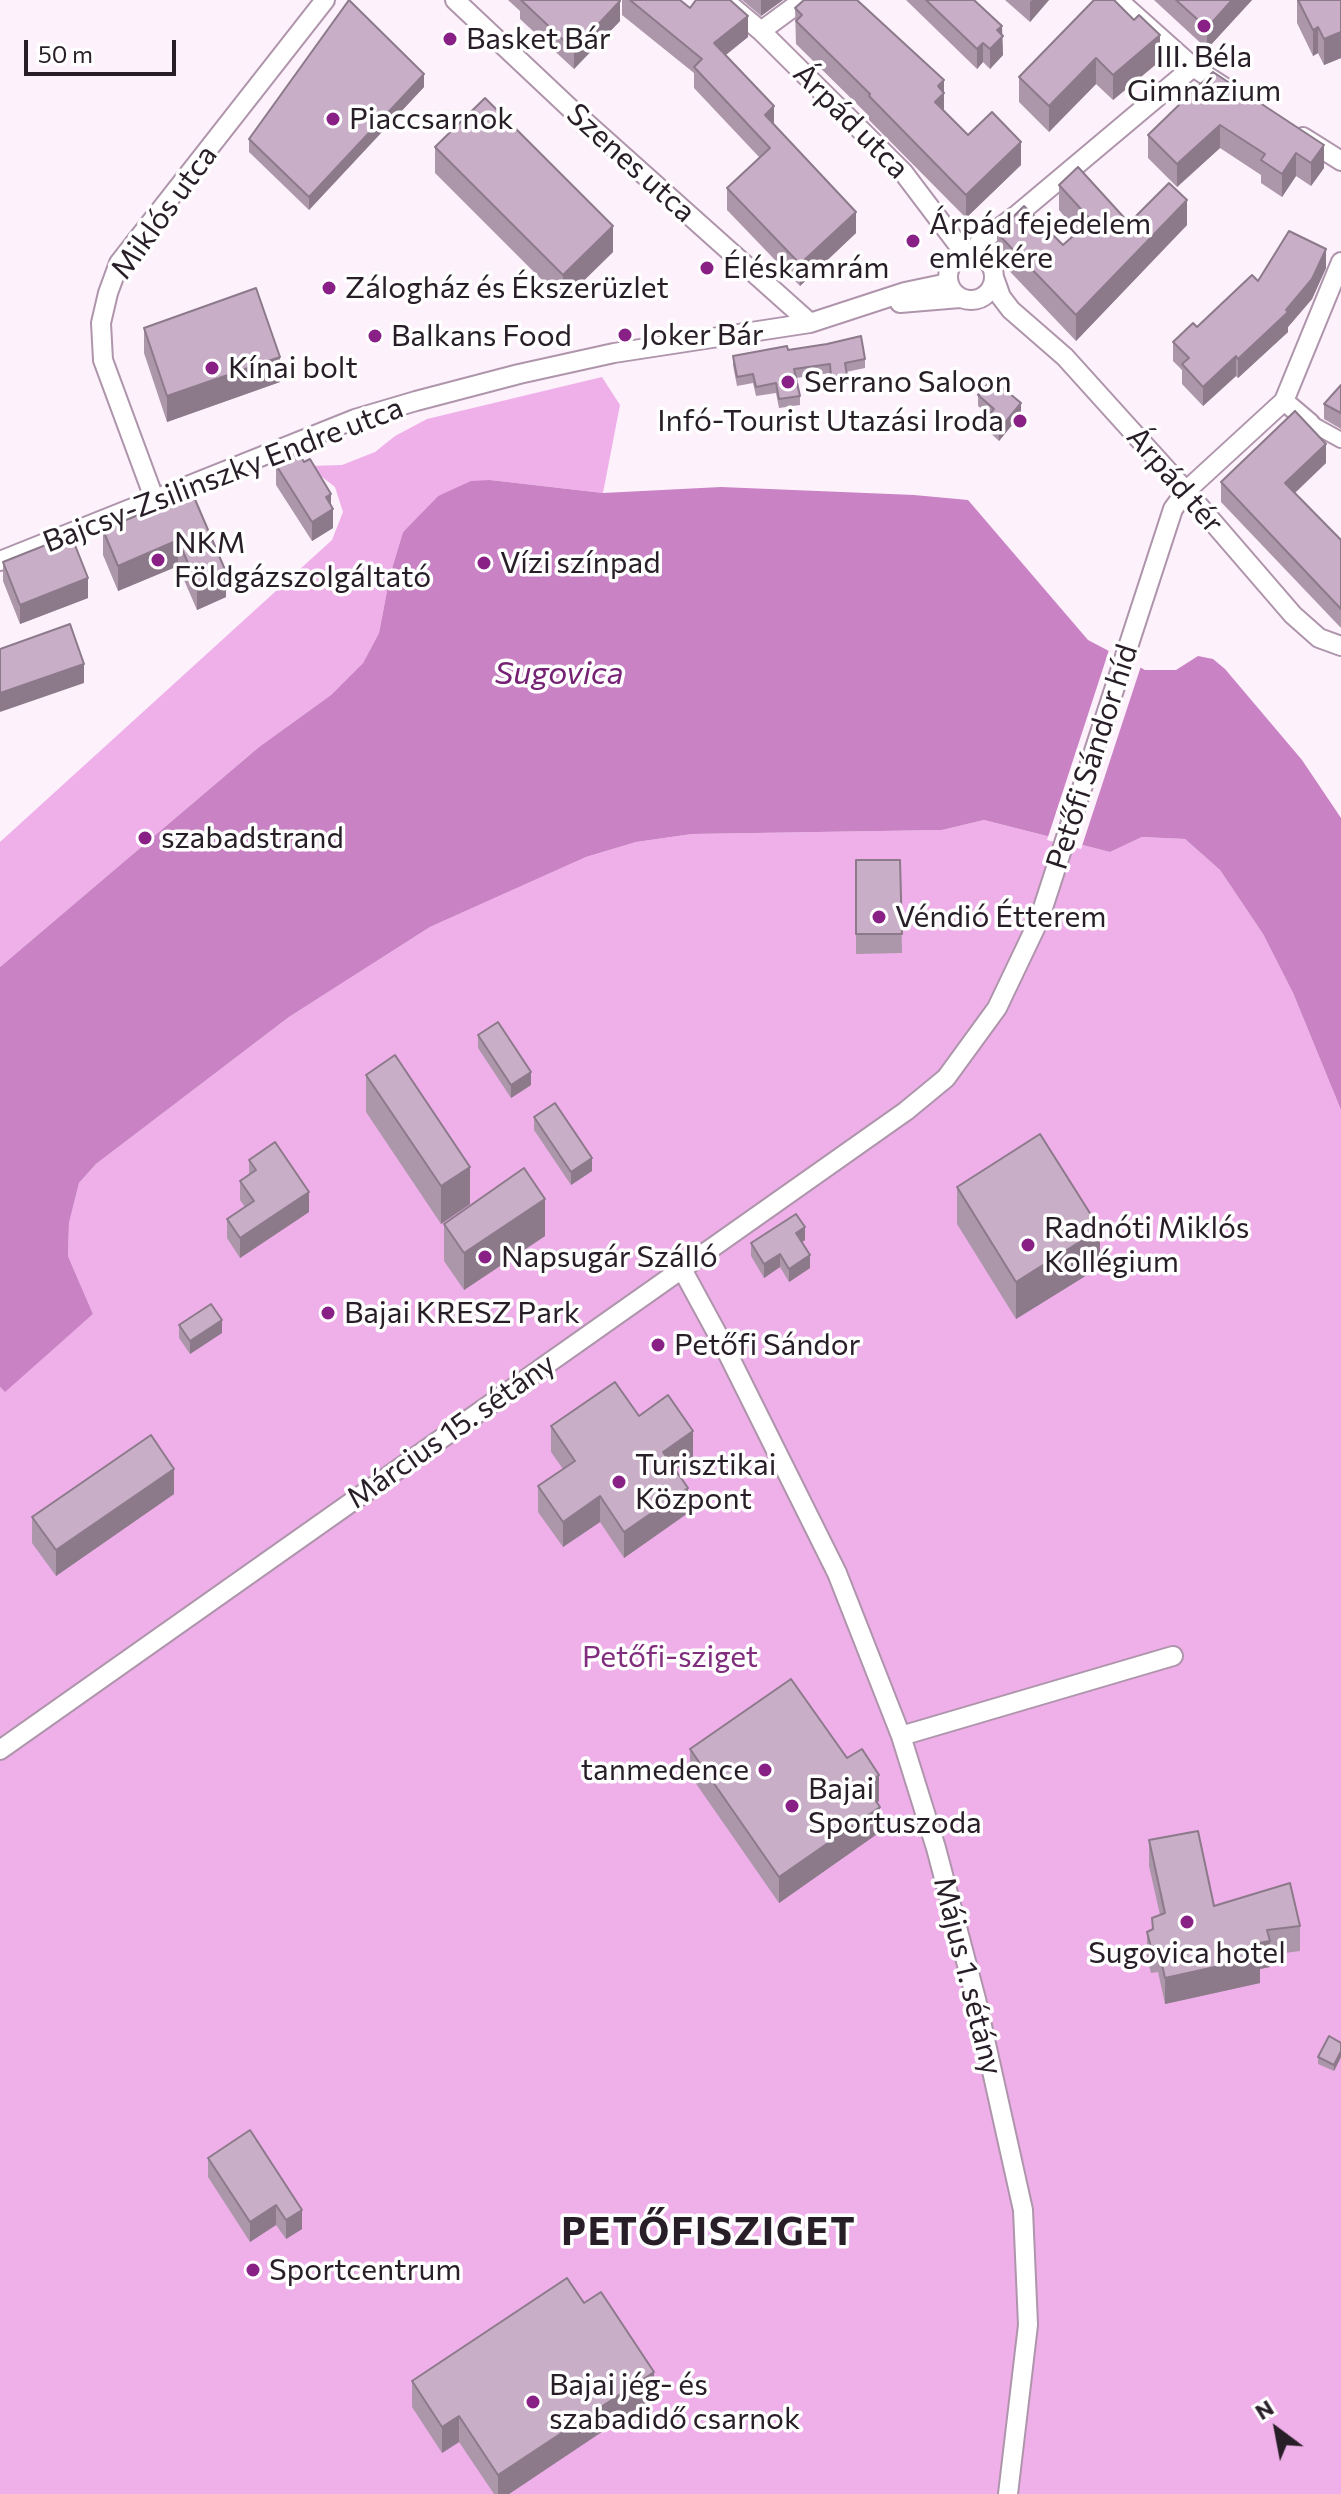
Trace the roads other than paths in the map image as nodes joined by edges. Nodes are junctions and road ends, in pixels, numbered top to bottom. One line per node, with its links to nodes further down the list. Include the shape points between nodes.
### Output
1 (325, 0): 22 (street, Miklós utca, via 119,263 108,293 101,323 103,360)
2 (455, 0): 17 (street, Szenes utca)
3 (724, 0): 6 (street, Árpád utca)
4 (803, 0): 6 (street)
5 (1118, 0): 7 (street)
6 (761, 31): 11 (street, Árpád utca, via 903,172)
7 (1193, 67): 8 (street); 11 (street)
8 (1241, 98)
9 (1289, 129): 10 (street)
10 (1341, 161)
11 (970, 253): 13 (street, Árpád tér, via 990,263); 14 (street, via 950,265)
12 (1341, 262): 18 (street)
13 (995, 280): 15 (street); 16 (street, Árpád tér)
14 (954, 290): 15 (street, Árpád tér); 17 (street, Bajcsy-Zsilinszky Endre utca, via 905,292)
15 (981, 298): 16 (street, Árpád tér)
16 (1011, 310): 21 (street, Árpád tér, via 1065,357)
17 (810, 323): 22 (street, Bajcsy-Zsilinszky Endre utca, via 614,353 416,401 355,419)
18 (1284, 401): 19 (street); 21 (street, Petőfi Sándor híd)
19 (1310, 423): 20 (street)
20 (1341, 440)
21 (1186, 491): 24 (street, Árpád tér, via 1293,615 1319,638); 25 (street, Petőfi Sándor híd, via 1173,509)
22 (154, 498): 23 (street, Bajcsy-Zsilinszky Endre utca)
23 (0, 561)
24 (1341, 646)
25 (1039, 920): 26 (street, Március 15. sétány, via 997,1008 946,1078)
26 (682, 1269): 28 (street, Május 1. sétány, via 837,1573); 29 (street, Március 15. sétány)
27 (1173, 1656): 28 (street)
28 (901, 1736): 30 (street, Május 1. sétány, via 976,1999 1023,2210 1028,2325)
29 (0, 1750)
30 (1008, 2494)

